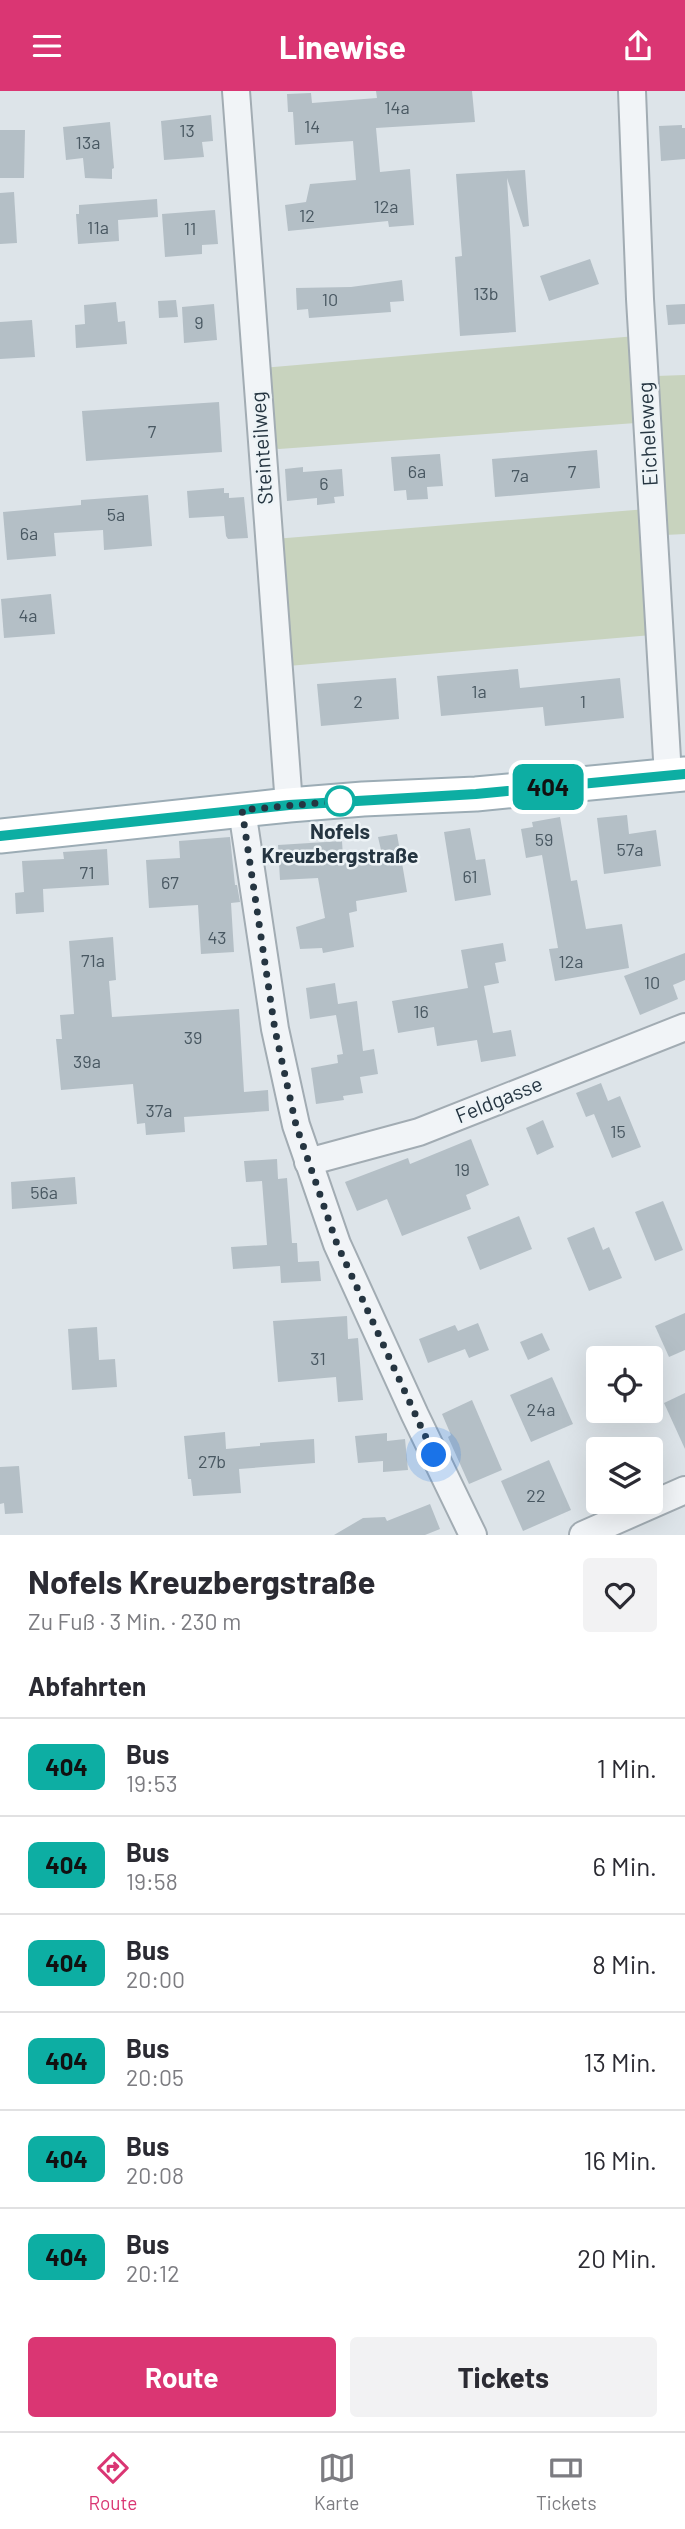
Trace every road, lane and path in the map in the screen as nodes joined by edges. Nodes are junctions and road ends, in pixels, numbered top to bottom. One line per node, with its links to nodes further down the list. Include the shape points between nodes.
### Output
1 (236, 91): 4 (street, Steinteilweg)
2 (632, 91): 3 (street, Eicheleweg, via 650,487)
3 (676, 775): 4 (main road)
4 (289, 805): 5 (main road)
5 (242, 810): 6 (main road); 8 (street, via 280,1056)
6 (0, 836)
7 (685, 1027): 8 (street, Feldgasse, via 419,1132)
8 (308, 1162): 10 (street, via 337,1244)
9 (685, 1490): 11 (street)
10 (473, 1535)
11 (583, 1535)

